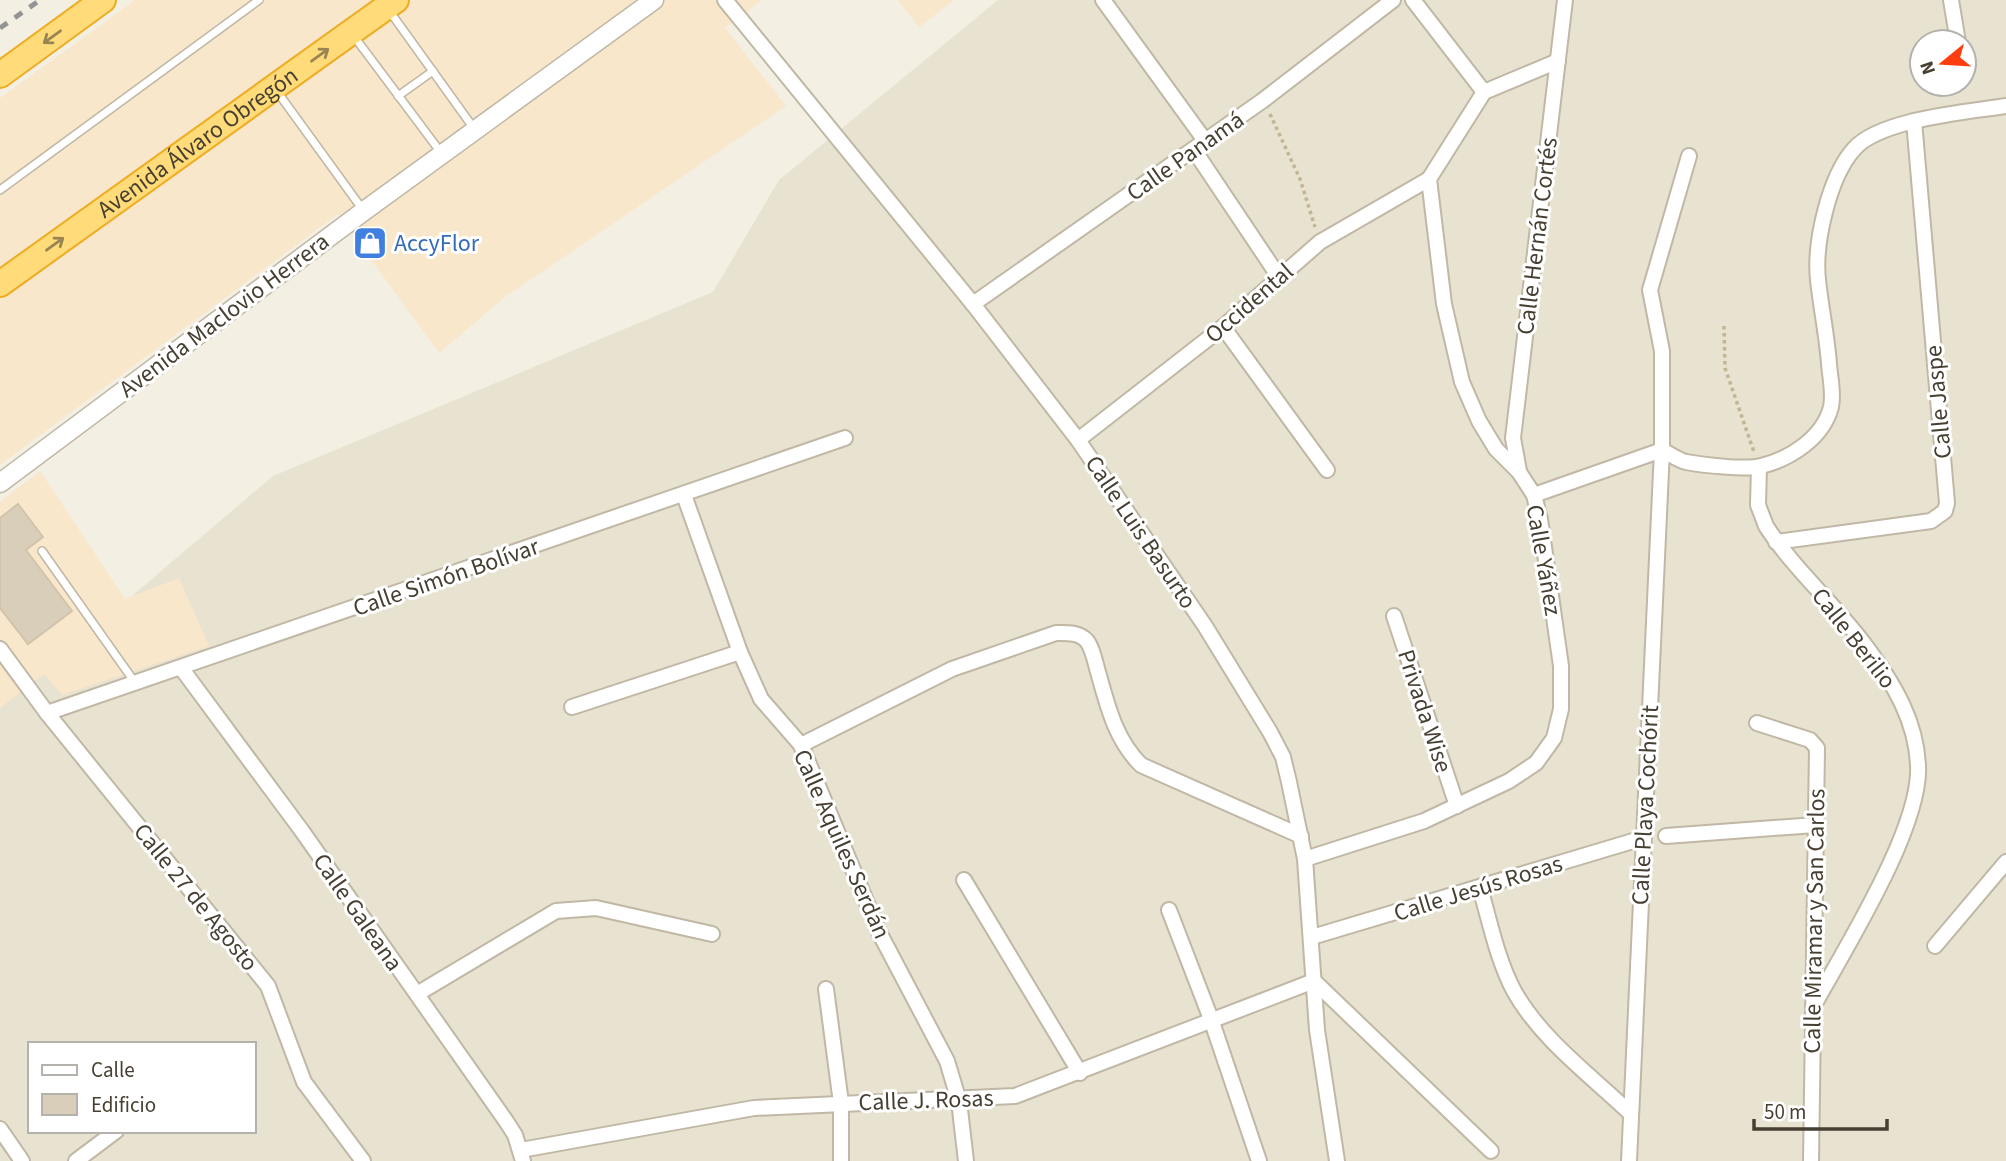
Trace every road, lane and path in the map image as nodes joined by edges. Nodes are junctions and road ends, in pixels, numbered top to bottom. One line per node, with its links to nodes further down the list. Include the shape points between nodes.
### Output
1 (103, 0): 15 (highway, one-way to 15)
2 (259, 0): 27 (lane)
3 (654, 0): 22 (street, Avenida Maclovio Herrera)
4 (725, 0): 32 (street, Calle Luis Basurto)
5 (1103, 0): 23 (street)
6 (1393, 0): 19 (street, Calle Panamá)
7 (1413, 0): 17 (street)
8 (1565, 0): 13 (street, Calle Hernán Cortés)
9 (1951, 0): 11 (street)
10 (391, 3): 12 (highway, Avenida Álvaro Obregón); 14 (lane)
11 (1956, 28)
12 (351, 32): 16 (highway, Avenida Álvaro Obregón, one-way to 12); 18 (lane)
13 (1558, 61): 17 (street); 40 (street, Calle Hernán Cortés, via 1513,438)
14 (433, 71): 18 (lane); 22 (lane)
15 (0, 75)
16 (274, 87): 28 (lane); 31 (highway, Avenida Álvaro Obregón, one-way to 16)
17 (1484, 92): 26 (street)
18 (398, 96): 24 (lane)
19 (1262, 101): 23 (street, Calle Panamá); 29 (path, via 1300,179)
20 (2006, 106): 21 (street)
21 (1914, 121): 38 (street, via 1856,146 1843,163 1825,215 1817,277 1831,405 1813,438); 44 (street, Calle Jaspe, via 1945,511 1931,521)
22 (475, 131): 24 (street, Avenida Maclovio Herrera)
23 (1200, 146): 30 (street); 32 (street, Calle Panamá)
24 (442, 155): 28 (street, Avenida Maclovio Herrera)
25 (1689, 156): 37 (street, Calle Playa Cochórit, via 1650,289 1662,351)
26 (1429, 179): 29 (street, Occidental); 40 (street, Calle Yáñez, via 1444,304 1462,382 1496,449)
27 (0, 190)
28 (364, 211): 41 (street, Avenida Maclovio Herrera)
29 (1320, 242): 30 (street, Occidental)
30 (1279, 277): 34 (street, Occidental)
31 (0, 284)
32 (973, 304): 36 (street, Calle Luis Basurto)
33 (1724, 326): 38 (path, via 1725,368)
34 (1223, 327): 36 (street, Occidental); 39 (street)
35 (845, 438): 42 (street, Calle Simón Bolívar)
36 (1078, 440): 57 (street, Calle Luis Basurto, via 1205,625 1270,732 1283,757)
37 (1662, 450): 38 (street, via 1684,461); 43 (street); 59 (street, Calle Playa Cochórit)
38 (1759, 467): 44 (street, Calle Berilio, via 1758,506)
39 (1327, 470)
40 (1519, 472): 43 (street, Calle Yáñez)
41 (0, 483)
42 (684, 495): 48 (street, Calle Aquiles Serdán); 49 (street, Calle Simón Bolívar)
43 (1534, 495): 55 (street, Calle Yáñez, via 1561,666 1559,719 1554,738 1536,763 1509,782)
44 (1776, 542): 71 (street, Calle Berilio, via 1867,647 1896,689 1912,726 1919,766 1913,807 1896,851)
45 (42, 551): 50 (lane)
46 (1394, 616): 55 (street, Privada Wise)
47 (0, 649): 52 (street, Calle 27 de Agosto)
48 (740, 652): 51 (street); 54 (street, Calle Aquiles Serdán, via 761,699)
49 (182, 669): 50 (street, Calle Simón Bolívar); 70 (street, Calle Galeana)
50 (136, 685): 52 (street, Calle Simón Bolívar)
51 (572, 708)
52 (47, 713): 83 (street, Calle 27 de Agosto, via 268,986 304,1082)
53 (1757, 723): 56 (street, Calle Miramar y San Carlos, via 1814,743)
54 (801, 745): 57 (street, via 952,669 1056,634 1072,633 1086,640 1126,751 1142,765); 74 (street, Calle Aquiles Serdán, via 879,932 947,1061)
55 (1457, 806): 60 (street, Calle Yáñez)
56 (1815, 825): 58 (street); 71 (street, Calle Miramar y San Carlos)
57 (1301, 836): 60 (street, Calle Luis Basurto)
58 (1666, 836)
59 (1643, 838): 63 (street, Calle Jesús Rosas); 76 (street, Calle Playa Cochórit)
60 (1305, 859): 66 (street, Calle Luis Basurto)
61 (2006, 862): 67 (street)
62 (964, 880): 73 (street)
63 (1480, 888): 66 (street, Calle Jesús Rosas); 76 (street, via 1504,969 1524,1007)
64 (1169, 909): 72 (street)
65 (712, 934): 70 (street, via 596,908 556,911)
66 (1312, 937): 68 (street, Calle Luis Basurto)
67 (1935, 946)
68 (1314, 981): 72 (street, Calle J. Rosas); 79 (street); 87 (street, Calle Luis Basurto, via 1321,1073)
69 (826, 989): 75 (street)
70 (417, 994): 80 (street, Calle Galeana, via 506,1121)
71 (1813, 1007): 89 (street, Calle Miramar y San Carlos)
72 (1211, 1019): 73 (street, Calle J. Rosas); 86 (street)
73 (1080, 1073): 74 (street, Calle J. Rosas, via 1015,1096)
74 (959, 1101): 75 (street, Calle J. Rosas); 85 (street, Calle Aquiles Serdán)
75 (841, 1103): 80 (street, Calle J. Rosas, via 701,1115); 84 (street)
76 (1629, 1112): 88 (street, Calle Playa Cochórit)
77 (0, 1129): 81 (street)
78 (113, 1133): 82 (street)
79 (1491, 1152)
80 (522, 1156)
81 (22, 1161)
82 (76, 1161)
83 (363, 1161)
84 (841, 1161)
85 (966, 1161)
86 (1259, 1161)
87 (1337, 1161)
88 (1629, 1161)
89 (1811, 1161)

